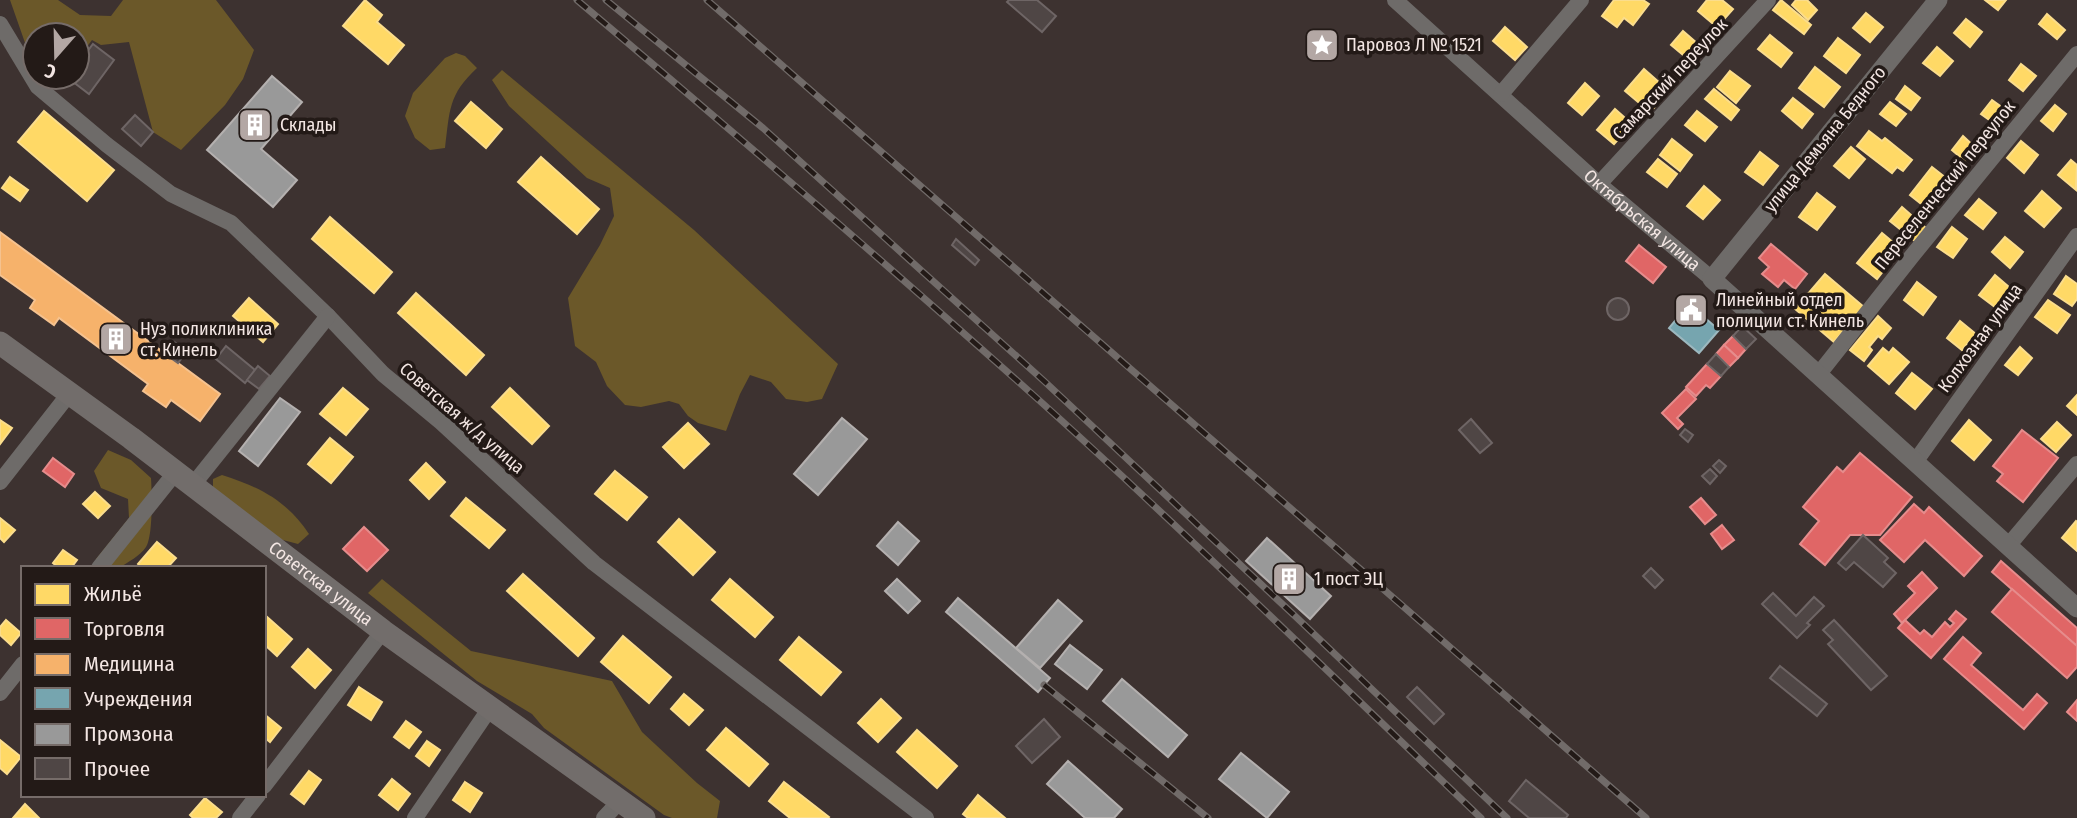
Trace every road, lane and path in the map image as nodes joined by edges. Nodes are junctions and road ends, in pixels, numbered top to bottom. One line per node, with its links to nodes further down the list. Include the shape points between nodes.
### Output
1 (1581, 0): 7 (street)
2 (1768, 0): 8 (street, Самарский переулок)
3 (1938, 0): 10 (street, улица Демьяна Бедного)
4 (1401, 2): 7 (street, Октябрьская улица)
5 (0, 24): 11 (street, Советская ж/д улица, via 38,86 171,194 231,223)
6 (2077, 54): 13 (street, Переселенческий переулок)
7 (1501, 94): 8 (street, Октябрьская улица)
8 (1599, 184): 10 (street, Октябрьская улица)
9 (2077, 236): 15 (street, Колхозная улица)
10 (1712, 279): 13 (street, Октябрьская улица)
11 (328, 316): 17 (street); 33 (street, Советская ж/д улица, via 383,374 594,563)
12 (0, 343): 14 (main road, Советская улица)
13 (1818, 375): 15 (street, Октябрьская улица)
14 (69, 394): 17 (main road, Советская улица); 18 (street)
15 (1915, 462): 19 (street, Октябрьская улица)
16 (2077, 464): 19 (street)
17 (183, 480): 20 (street); 22 (main road, Советская улица)
18 (0, 482)
19 (2008, 546): 21 (street, Октябрьская улица)
20 (101, 566)
21 (2077, 608)
22 (383, 631): 25 (main road, Советская улица); 26 (street)
23 (21, 666): 24 (street)
24 (0, 692)
25 (490, 708): 28 (main road, Советская улица); 30 (street)
26 (266, 783)
27 (256, 797): 29 (street)
28 (621, 800): 31 (street); 32 (main road, Советская улица)
29 (240, 818)
30 (415, 818)
31 (604, 818)
32 (644, 818)
33 (926, 818)

